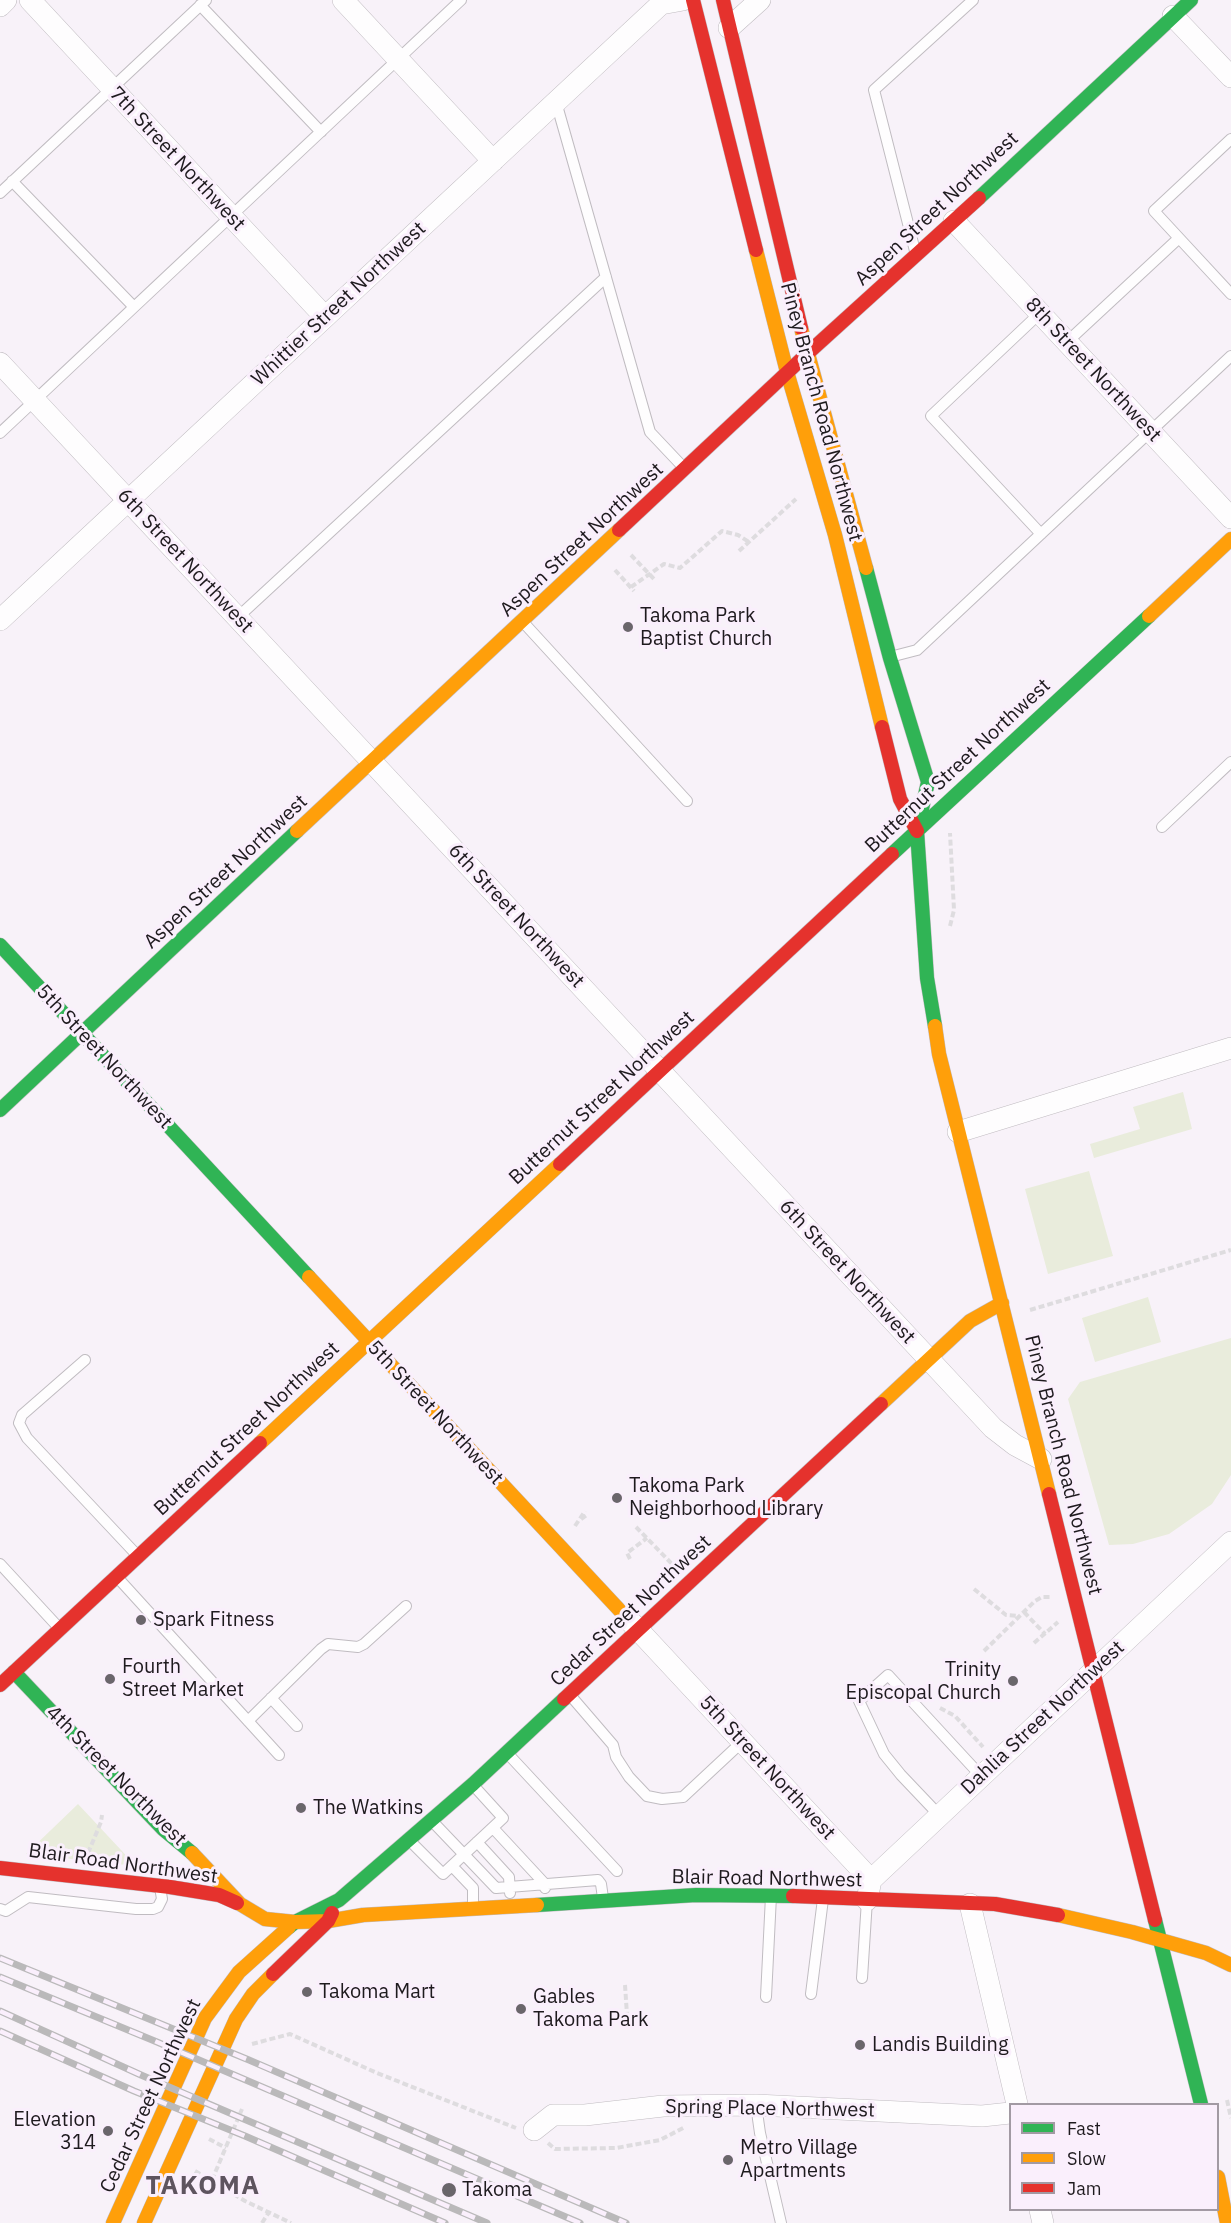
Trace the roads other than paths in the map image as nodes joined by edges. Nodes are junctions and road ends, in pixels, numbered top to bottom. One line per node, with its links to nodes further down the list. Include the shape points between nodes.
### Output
1 (6, 0): 13 (street)
2 (30, 0): 18 (street, 7th Street Northwest)
3 (343, 0): 16 (street)
4 (461, 0): 16 (lane)
5 (683, 0): 11 (street, Whittier Street Northwest)
6 (693, 0): 38 (street, Piney Branch Road Northwest)
7 (723, 0): 15 (street, Piney Branch Road Northwest)
8 (760, 0): 15 (street)
9 (974, 0): 28 (lane, via 874,90)
10 (1191, 0): 14 (street, Aspen Street Northwest)
11 (659, 2): 19 (street, Whittier Street Northwest)
12 (203, 3): 18 (lane); 20 (lane)
13 (0, 6)
14 (1173, 16): 17 (street); 26 (street, Aspen Street Northwest)
15 (729, 28): 35 (street, Piney Branch Road Northwest)
16 (399, 60): 20 (lane); 22 (street)
17 (1231, 77)
18 (112, 88): 23 (lane); 25 (street, 7th Street Northwest)
19 (556, 102): 22 (street, Whittier Street Northwest); 29 (lane)
20 (321, 132): 25 (lane)
21 (1231, 139): 27 (lane, via 1154,211)
22 (493, 160): 33 (street, Whittier Street Northwest)
23 (12, 181): 24 (lane); 31 (lane)
24 (0, 193)
25 (231, 216): 31 (lane); 33 (street, 7th Street Northwest)
26 (954, 221): 28 (street, Aspen Street Northwest); 32 (street, 8th Street Northwest)
27 (1179, 238): 30 (lane); 34 (lane)
28 (916, 256): 35 (street, Aspen Street Northwest)
29 (606, 277): 42 (lane, via 650,432); 47 (lane)
30 (1231, 294)
31 (134, 307): 39 (lane)
32 (1040, 313): 34 (street, 8th Street Northwest); 45 (lane, via 932,416)
33 (325, 317): 43 (street, Whittier Street Northwest)
34 (1067, 342): 40 (street, 8th Street Northwest)
35 (808, 353): 38 (street, Aspen Street Northwest); 50 (street, Piney Branch Road Northwest)
36 (1231, 356): 40 (lane)
37 (0, 363): 39 (street, 6th Street Northwest)
38 (787, 372): 42 (street, Aspen Street Northwest); 55 (street, Piney Branch Road Northwest, via 835,535 900,799)
39 (35, 400): 41 (lane); 43 (street, 6th Street Northwest)
40 (1150, 432): 44 (street, 8th Street Northwest); 45 (lane)
41 (0, 433)
42 (685, 470): 49 (street, Aspen Street Northwest)
43 (128, 501): 47 (street, 6th Street Northwest); 48 (street, Whittier Street Northwest)
44 (1231, 518)
45 (1041, 534): 50 (lane, via 917,650)
46 (1231, 539): 55 (street, Butternut Street Northwest)
47 (237, 618): 52 (street, 6th Street Northwest)
48 (0, 620)
49 (523, 622): 52 (street, Aspen Street Northwest); 53 (lane)
50 (890, 658): 55 (street, Piney Branch Road Northwest, via 928,782)
51 (1231, 762): 54 (lane)
52 (373, 763): 57 (street, Aspen Street Northwest); 59 (street, 6th Street Northwest)
53 (687, 801)
54 (1162, 827)
55 (917, 831): 59 (street, Butternut Street Northwest); 61 (street, Piney Branch Road Northwest, via 930,1004)
56 (0, 945): 57 (street, 5th Street Northwest)
57 (82, 1033): 60 (street, Aspen Street Northwest); 63 (street, 5th Street Northwest)
58 (1231, 1048): 61 (street)
59 (660, 1071): 63 (street, Butternut Street Northwest); 64 (street, 6th Street Northwest)
60 (0, 1110)
61 (958, 1132): 62 (street, Piney Branch Road Northwest)
62 (1002, 1303): 64 (street, Cedar Street Northwest, via 970,1321); 66 (street, Piney Branch Road Northwest)
63 (369, 1342): 68 (street, Butternut Street Northwest); 72 (street, 5th Street Northwest)
64 (929, 1359): 66 (street, 6th Street Northwest, via 1002,1435); 72 (street, Cedar Street Northwest)
65 (85, 1360): 68 (lane, via 22,1415 19,1423 27,1438)
66 (1041, 1459): 74 (street, Piney Branch Road Northwest)
67 (1231, 1542): 74 (street, Dahlia Street Northwest)
68 (138, 1557): 70 (street, Butternut Street Northwest)
69 (0, 1564): 73 (lane)
70 (117, 1577): 73 (street, Butternut Street Northwest); 78 (lane)
71 (406, 1606): 77 (lane, via 358,1647 328,1644)
72 (632, 1623): 76 (street, Cedar Street Northwest); 80 (street, 5th Street Northwest)
73 (60, 1629): 75 (street, Butternut Street Northwest)
74 (1093, 1670): 83 (street, Dahlia Street Northwest); 110 (street, Piney Branch Road Northwest)
75 (5, 1671): 102 (street, 4th Street Northwest)
76 (570, 1695): 80 (lane, via 613,1745 629,1777 647,1796 683,1797); 81 (street, Cedar Street Northwest)
77 (271, 1698): 78 (lane); 79 (lane)
78 (248, 1721): 82 (lane)
79 (297, 1726)
80 (742, 1742): 97 (street, 5th Street Northwest)
81 (507, 1753): 84 (street, Cedar Street Northwest); 93 (lane)
82 (279, 1755)
83 (981, 1776): 85 (street, Dahlia Street Northwest); 85 (lane, via 888,1675 859,1701 884,1754)
84 (473, 1785): 86 (street, Cedar Street Northwest); 87 (lane, via 503,1818)
85 (939, 1815): 97 (street, Dahlia Street Northwest)
86 (432, 1821): 88 (street, Cedar Street Northwest); 90 (lane)
87 (493, 1828): 89 (lane); 94 (lane)
88 (409, 1840): 92 (lane); 100 (street, Cedar Street Northwest)
89 (477, 1842): 90 (lane); 96 (lane, via 509,1877)
90 (465, 1854): 92 (lane); 96 (lane, via 496,1888)
91 (0, 1868): 95 (street, Blair Road Northwest)
92 (447, 1870): 107 (lane, via 473,1888)
93 (617, 1871)
94 (544, 1883): 96 (lane); 101 (lane, via 598,1880); 104 (lane)
95 (160, 1887): 102 (street, Blair Road Northwest, via 219,1895); 106 (lane, via 162,1899 153,1910 28,1897 6,1911)
96 (510, 1887): 105 (lane)
97 (869, 1890): 99 (street, Blair Road Northwest); 103 (street, Blair Road Northwest); 112 (lane)
98 (771, 1896): 99 (street, Blair Road Northwest); 101 (street, Blair Road Northwest, via 696,1895); 114 (lane)
99 (823, 1898): 113 (lane)
100 (339, 1900): 108 (street, Cedar Street Northwest); 109 (street, Cedar Street Northwest)
101 (603, 1901): 104 (street, Blair Road Northwest)
102 (240, 1904): 109 (street, 4th Street Northwest, via 265,1919)
103 (970, 1904): 110 (street, Blair Road Northwest, via 1028,1908); 115 (street)
104 (546, 1905): 105 (street, Blair Road Northwest)
105 (511, 1907): 107 (street, Blair Road Northwest)
106 (0, 1909)
107 (473, 1910): 108 (street, Blair Road Northwest, via 363,1915)
108 (328, 1921): 109 (street, Blair Road Northwest); 121 (street, Cedar Street Northwest, via 253,1994 236,2019)
109 (296, 1922): 121 (street, Cedar Street Northwest, via 239,1972 205,2018 141,2158)
110 (1158, 1939): 111 (street, Blair Road Northwest); 116 (street, Piney Branch Road Northwest)
111 (1231, 1965)
112 (862, 1978)
113 (811, 1994)
114 (766, 1997)
115 (1017, 2103)
116 (1201, 2103)
117 (756, 2105): 118 (street, Spring Place Northwest, via 982,2116); 119 (street, Spring Place Northwest, via 663,2106 553,2115); 123 (lane)
118 (1009, 2113)
119 (534, 2130)
120 (1219, 2182): 124 (street)
121 (137, 2217): 122 (street, Cedar Street Northwest)
122 (113, 2223)
123 (781, 2223)
124 (1227, 2223)

